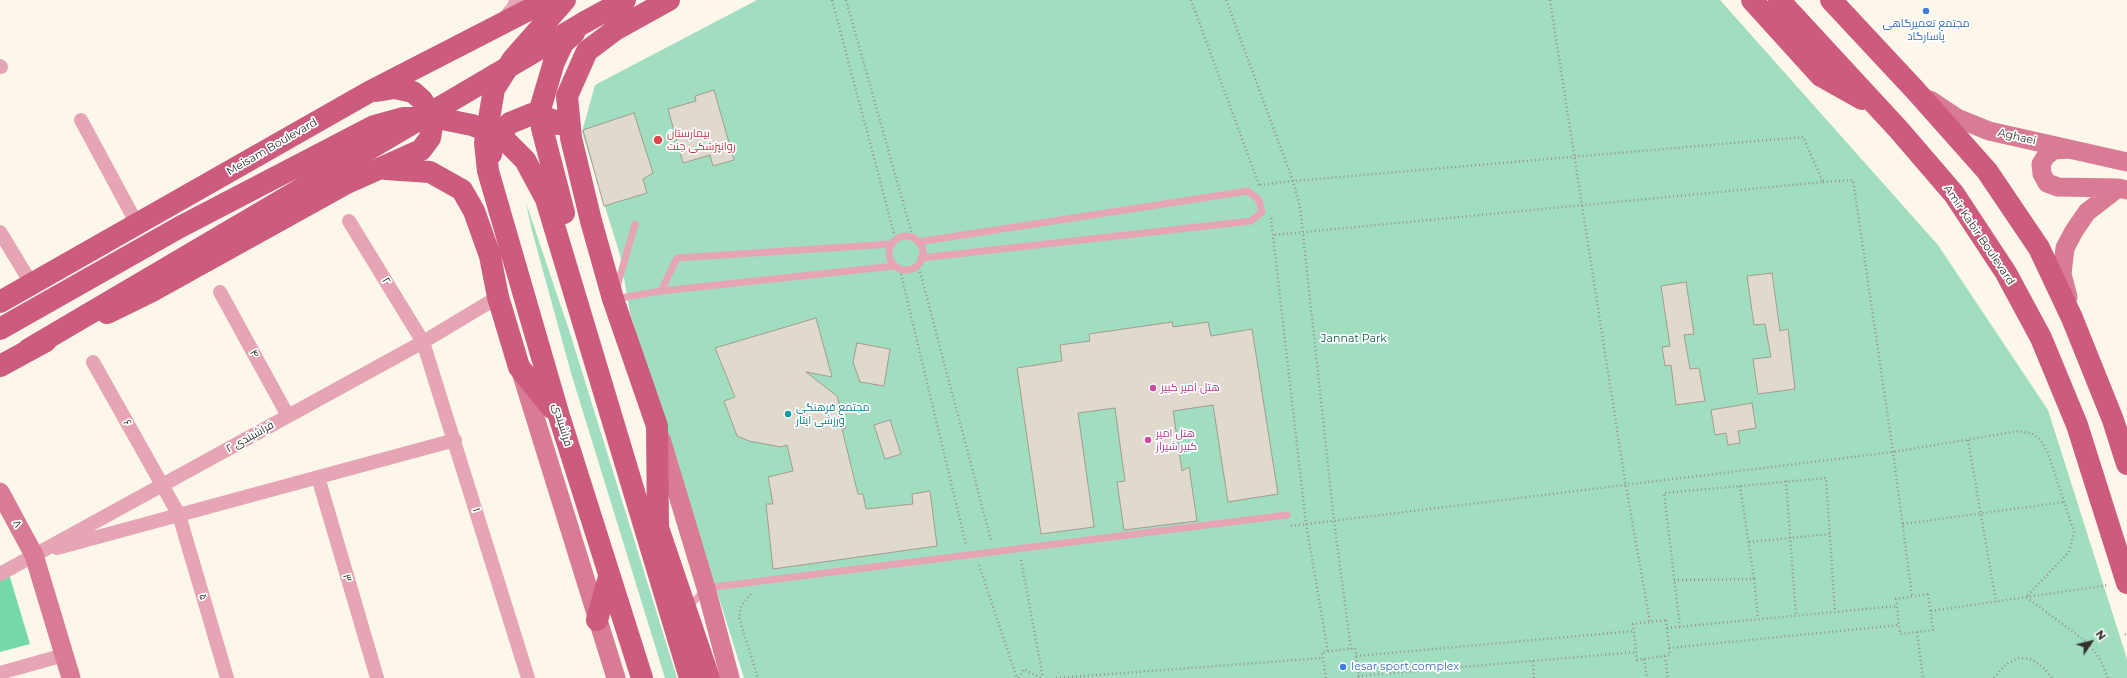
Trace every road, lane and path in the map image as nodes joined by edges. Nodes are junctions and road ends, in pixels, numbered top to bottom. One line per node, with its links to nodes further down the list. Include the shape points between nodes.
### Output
1 (518, 0): 14 (street)
2 (548, 0): 14 (main road, Meisam Boulevard)
3 (565, 0): 25 (main road, فراشبندی, via 513,59 494,89 485,143)
4 (625, 0): 15 (main road)
5 (669, 0): 20 (main road, via 615,30 587,51 567,96)
6 (832, 0): 40 (path)
7 (846, 0): 39 (path)
8 (1191, 0): 28 (path)
9 (1226, 0): 26 (path)
10 (1550, 0): 22 (path)
11 (1752, 0): 18 (main road, via 1820,76)
12 (1779, 0): 18 (main road, Amir Kabir Boulevard)
13 (1831, 0): 16 (main road)
14 (504, 21): 17 (main road, Meisam Boulevard)
15 (585, 22): 53 (main road, bridge); 78 (main road, bridge, via 563,43 554,62 541,106 542,128 559,198)
16 (1915, 90): 21 (main road, Aghaei, via 1957,118 1989,131); 50 (main road, via 1987,171 2039,248)
17 (369, 92): 24 (main road, via 395,88 413,92 422,100 429,112 432,126 430,138 421,150); 34 (main road, Meisam Boulevard)
18 (1877, 106): 95 (main road, Amir Kabir Boulevard, via 1954,194 2006,272 2037,332 2077,426)
19 (81, 120): 34 (street)
20 (571, 138): 25 (main road, via 553,120 532,114 510,123 494,139); 48 (main road)
21 (2069, 149): 23 (main road, Aghaei); 29 (main road, via 2054,150 2046,156 2041,164 2042,174 2047,183 2058,187)
22 (1575, 156): 26 (path); 27 (path, via 1803,137); 31 (path)
23 (2127, 162)
24 (379, 168): 47 (main road, via 430,172 462,190 474,211 490,256); 53 (main road, via 346,183 154,290)
25 (488, 171): 58 (main road, فراشبندی)
26 (1293, 181): 28 (path); 37 (path)
27 (1823, 182): 31 (path); 62 (path, via 1853,180)
28 (1260, 186): 30 (path)
29 (2122, 189): 50 (main road, via 2087,212 2065,248 2062,274)
30 (1262, 192)
31 (1581, 205): 37 (path); 67 (path)
32 (1271, 216): 38 (path)
33 (349, 220): 52 (street, ۲)
34 (136, 224): 44 (main road, Meisam Boulevard)
35 (635, 224): 48 (lane)
36 (0, 232): 44 (street)
37 (1303, 232): 38 (path); 74 (path)
38 (1273, 236): 75 (path)
39 (915, 240): 40 (lane, via 906,237); 41 (lane, via 922,249); 41 (lane, via 1248,191 1259,200 1262,212 1251,221)
40 (894, 242): 43 (lane, via 889,254); 45 (lane, via 677,258)
41 (922, 258): 42 (lane)
42 (918, 265): 43 (lane, via 908,270); 81 (path, via 992,540)
43 (898, 268): 45 (lane); 83 (path, via 966,545)
44 (31, 283): 49 (main road, Meisam Boulevard)
45 (661, 291): 48 (lane)
46 (220, 292): 57 (street, ۴)
47 (498, 298): 52 (street, ۲ فراشبندی); 56 (main road)
48 (613, 299): 59 (main road)
49 (0, 302)
50 (2072, 318): 63 (main road, via 2113,420)
51 (0, 329): 132 (main road, bridge, via 180,227 374,126 403,118 437,118 472,125 493,133 525,160 546,199)
52 (423, 342): 57 (street, ۲ فراشبندی); 60 (street, ۱)
53 (29, 349): 55 (main road)
54 (93, 362): 66 (street, ۶)
55 (0, 366)
56 (519, 367): 58 (main road); 107 (main road)
57 (288, 416): 66 (street, ۲ فراشبندی)
58 (559, 416): 92 (main road, فراشبندی)
59 (657, 426): 78 (main road); 96 (main road)
60 (455, 440): 64 (street); 129 (street, ۱)
61 (1968, 440): 62 (path); 70 (path, via 2019,431 2033,434 2040,439 2048,453); 71 (path)
62 (1893, 452): 67 (path); 76 (path)
63 (2127, 464)
64 (318, 477): 72 (street); 128 (street, ۳)
65 (1786, 482): 68 (path); 79 (path, via 1826,478); 80 (path)
66 (161, 485): 72 (street, ۶); 84 (street, ۲ فراشبندی)
67 (1626, 486): 74 (path); 108 (path)
68 (1740, 486): 82 (path); 94 (path, via 1664,493)
69 (0, 492): 84 (main road, ۸)
70 (2064, 502): 71 (path); 99 (path, via 2074,532 2069,552)
71 (1980, 513): 76 (path); 100 (path)
72 (179, 515): 84 (street); 127 (street, ۵)
73 (1287, 515): 96 (lane)
74 (1334, 521): 75 (path); 115 (path)
75 (1306, 524): 77 (path); 116 (path)
76 (1903, 524): 98 (path)
77 (1290, 526)
78 (658, 530): 102 (main road)
79 (1830, 534): 80 (path); 104 (path)
80 (1791, 538): 82 (path); 105 (path)
81 (985, 541)
82 (1749, 542): 93 (path)
83 (972, 544)
84 (34, 555): 91 (street, ۲ فراشبندی); 118 (main road, ۸)
85 (1021, 560): 86 (path); 87 (path); 137 (path)
86 (1028, 560)
87 (1014, 561)
88 (986, 564): 89 (path)
89 (979, 565): 90 (path); 136 (path)
90 (971, 566)
91 (0, 574)
92 (609, 577): 107 (main road); 131 (main road, فراشبندی)
93 (1754, 579): 94 (path); 106 (path)
94 (1674, 580): 110 (path)
95 (2127, 583): 99 (path)
96 (706, 588): 102 (lane); 134 (main road)
97 (758, 591): 135 (path, via 751,593 741,606 739,618)
98 (1912, 596): 101 (path, via 1896,599); 103 (path, via 1928,594)
99 (2026, 597): 100 (path); 146 (path, via 2088,643 2100,659)
100 (1996, 602): 103 (path)
101 (1897, 606): 104 (path); 109 (path)
102 (686, 609): 133 (main road)
103 (1930, 611): 113 (path, via 1933,630)
104 (1835, 612): 105 (path)
105 (1796, 615): 106 (path)
106 (1758, 619): 110 (path)
107 (597, 620): 130 (main road)
108 (1650, 622): 111 (path, via 1666,620); 112 (path, via 1633,624)
109 (1899, 625): 113 (path, via 1900,634); 114 (path)
110 (1680, 627): 111 (path)
111 (1667, 628): 114 (path)
112 (1634, 631): 117 (path); 119 (path)
113 (1917, 632): 143 (path)
114 (1669, 648): 120 (path, via 1670,655)
115 (1351, 649): 116 (path); 119 (path, via 1355,648)
116 (1328, 652): 121 (path, via 1322,652)
117 (1636, 652): 122 (path, via 1638,660); 123 (path)
118 (64, 655): 124 (street); 126 (main road, ۸)
119 (1356, 656): 125 (path)
120 (1665, 656): 122 (path); 142 (path)
121 (1323, 658): 138 (path); 139 (path)
122 (1644, 659): 141 (path)
123 (1533, 661): 125 (path); 140 (path)
124 (0, 673)
125 (1359, 677)
126 (71, 678)
127 (227, 678)
128 (377, 678)
129 (528, 678)
130 (616, 678)
131 (642, 678)
132 (690, 678)
133 (710, 678)
134 (730, 678)
135 (758, 678)
136 (1018, 678): 137 (path, via 1024,669)
137 (1042, 678)
138 (1056, 678)
139 (1326, 678)
140 (1534, 678)
141 (1647, 678)
142 (1668, 678)
143 (1923, 678)
144 (1994, 678): 145 (path, via 2006,664 2018,658 2031,659)
145 (2052, 678)
146 (2108, 678)

